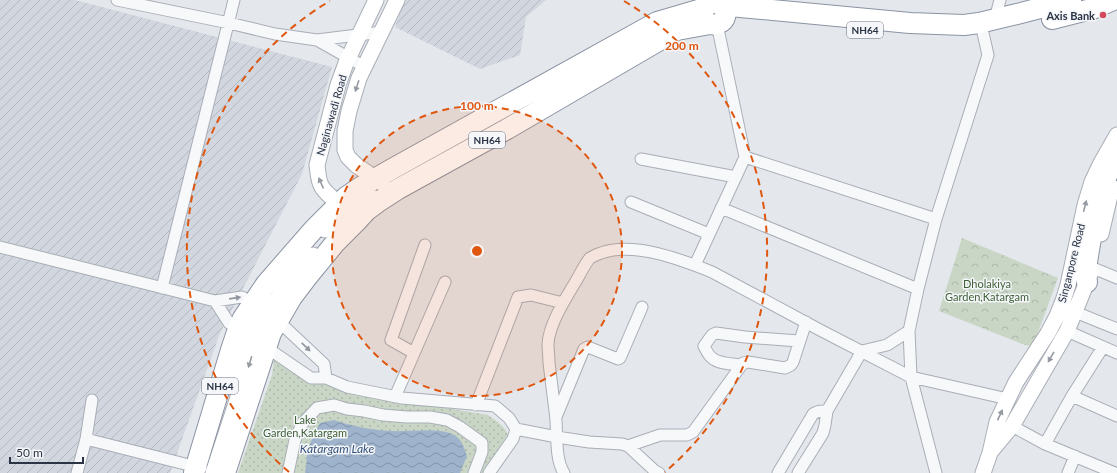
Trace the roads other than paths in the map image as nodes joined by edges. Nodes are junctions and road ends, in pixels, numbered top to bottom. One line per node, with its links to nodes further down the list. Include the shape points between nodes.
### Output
1 (234, 0): 10 (street)
2 (376, 0): 13 (main road, Naginawadi Road)
3 (397, 0): 12 (main road, Naginawadi Road)
4 (1072, 0): 9 (highway, NH64)
5 (1097, 0): 9 (highway, NH64, via 1078,7)
6 (1113, 0): 9 (highway, via 1095,8 1023,27)
7 (123, 1): 10 (street)
8 (712, 8): 9 (highway, NH64, via 964,25); 11 (highway, NH64); 19 (street)
9 (1005, 17): 27 (street, via 988,55)
10 (229, 23): 14 (street, via 275,34); 35 (street)
11 (677, 23): 23 (main road, via 660,28); 23 (highway, NH64, via 657,22)
12 (382, 32): 13 (street); 16 (main road, Naginawadi Road)
13 (359, 35): 14 (street); 15 (main road, Naginawadi Road)
14 (317, 40): 15 (street)
15 (348, 58): 16 (street); 26 (main road, Naginawadi Road, one-way to 15, via 322,188 317,165 338,85)
16 (365, 67): 23 (main road, Naginawadi Road, one-way to 23, via 348,111 345,150 356,165)
17 (1117, 135): 57 (main road, Singanpore Road, one-way to 17, via 1057,316 1068,285 1092,182)
18 (1117, 156): 32 (highway, via 1103,183 1096,208)
19 (745, 157): 21 (street); 27 (street)
20 (641, 159): 21 (street)
21 (736, 177): 25 (street)
22 (1117, 177): 32 (main road, Singanpore Road, via 1111,188)
23 (386, 185): 26 (highway, NH64, via 358,188)
24 (631, 202): 28 (street)
25 (721, 208): 28 (street); 36 (street)
26 (349, 212): 40 (highway, NH64, via 336,243 292,297); 40 (highway, NH64, via 309,234 266,284)
27 (936, 219): 36 (street)
28 (709, 234): 31 (street)
29 (425, 244): 50 (street, via 392,340)
30 (0, 247): 35 (street)
31 (695, 265): 38 (street, via 638,249 601,252 590,258); 42 (street)
32 (1090, 268): 33 (street); 41 (main road, Singanpore Road)
33 (1117, 278)
34 (445, 282): 50 (street)
35 (162, 288): 37 (street)
36 (918, 289): 44 (street)
37 (216, 301): 40 (street, one-way to 40, via 242,297); 46 (street, via 228,323)
38 (563, 303): 59 (street, via 531,295 518,297); 62 (street, via 548,344)
39 (642, 307): 62 (street, via 620,358 585,348)
40 (265, 311): 46 (highway, NH64, via 271,333); 46 (highway, NH64, via 243,318); 54 (street, one-way to 54, via 324,364)
41 (1075, 312): 43 (street); 45 (main road, Singanpore Road)
42 (806, 322): 47 (street); 49 (street)
43 (1117, 329)
44 (909, 331): 49 (street, via 887,345); 53 (street)
45 (1067, 331): 48 (street); 63 (main road, Singanpore Road, one-way to 63)
46 (252, 338): 54 (street, via 311,378); 71 (highway, NH64, via 231,350); 74 (highway, NH64, one-way to 74)
47 (799, 341): 52 (street, via 793,362 788,367 748,362); 52 (street, via 716,334 712,335 704,346 714,359)
48 (1102, 347): 51 (street); 55 (street)
49 (862, 351): 53 (street); 60 (street)
50 (414, 353): 56 (street)
51 (1117, 353)
52 (742, 365): 68 (street, via 693,432 687,435 660,435)
53 (911, 377): 57 (street); 81 (street)
54 (326, 378): 56 (street, via 347,387)
55 (1072, 396): 61 (street); 67 (street)
56 (395, 397): 59 (street)
57 (1008, 399): 69 (main road, Singanpore Road, one-way to 57, via 997,422)
58 (92, 400): 66 (street)
59 (476, 404): 64 (street, via 495,406 509,418)
60 (827, 411): 79 (street, via 813,414); 80 (street, via 823,434)
61 (1117, 416)
62 (556, 417): 65 (street)
63 (1012, 426): 67 (street); 69 (main road, Singanpore Road)
64 (516, 429): 65 (street); 77 (street, via 514,439)
65 (557, 437): 68 (street); 78 (street, via 560,468)
66 (86, 439): 71 (street); 73 (street)
67 (1045, 444): 70 (street)
68 (628, 446): 72 (street)
69 (990, 453): 82 (main road, Singanpore Road)
70 (1074, 456): 83 (street); 84 (street)
71 (202, 471)
72 (656, 472)
73 (77, 473)
74 (225, 473)
75 (288, 473): 76 (street, via 295,440 302,424 318,408 334,405 383,415 447,420 482,443 482,452)
76 (474, 473)
77 (489, 473)
78 (564, 473)
79 (778, 473)
80 (798, 473)
81 (936, 473)
82 (983, 473)
83 (1068, 473)
84 (1115, 473)

